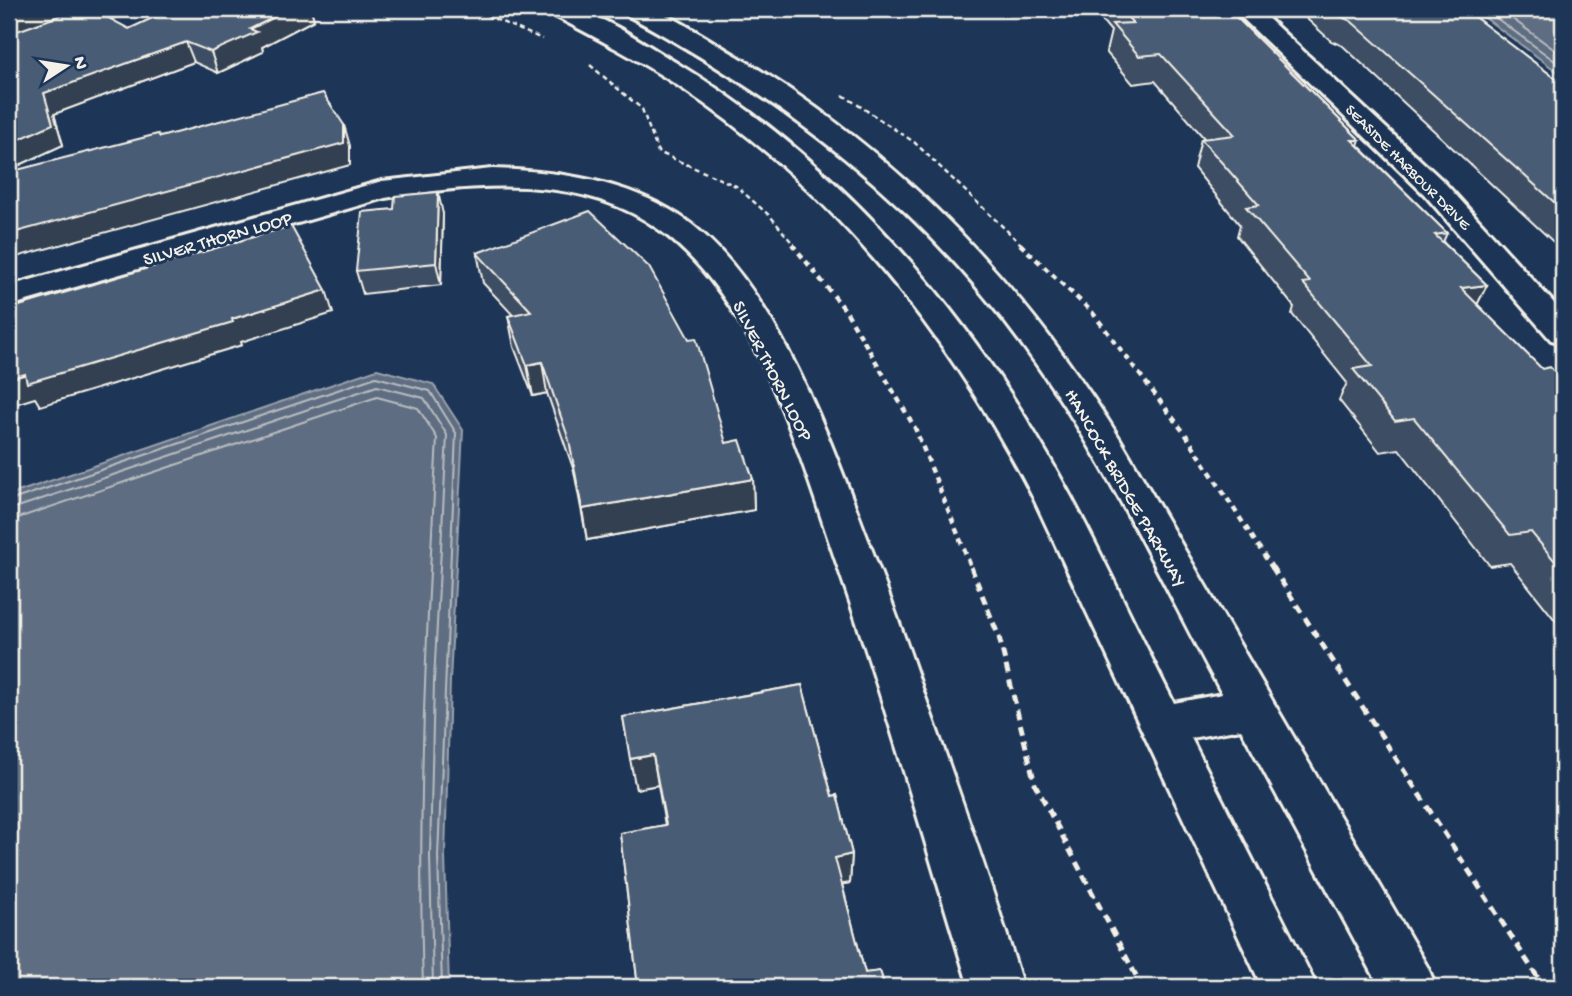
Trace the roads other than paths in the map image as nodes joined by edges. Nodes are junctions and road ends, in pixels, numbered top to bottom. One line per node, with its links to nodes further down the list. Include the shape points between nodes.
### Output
1 (111, 9): 5 (main road)
2 (559, 9): 9 (main road, via 658,61 763,134 867,231 936,312 1002,408)
3 (633, 9): 8 (main road, HANCOCK BRIDGE PARKWAY, via 748,72 818,120 882,172 955,243 1041,345 1103,439)
4 (1245, 9): 7 (main road, SEASIDE HARBOUR DRIVE, via 1434,188)
5 (9, 48)
6 (9, 296): 10 (main road, SILVER THORN LOOP, via 426,181 514,179 589,189 671,224 729,284 803,416 899,677)
7 (1563, 333)
8 (1253, 708): 9 (main road); 12 (main road, HANCOCK BRIDGE PARKWAY)
9 (1161, 724): 11 (main road)
10 (996, 987)
11 (1290, 987)
12 (1409, 987)

